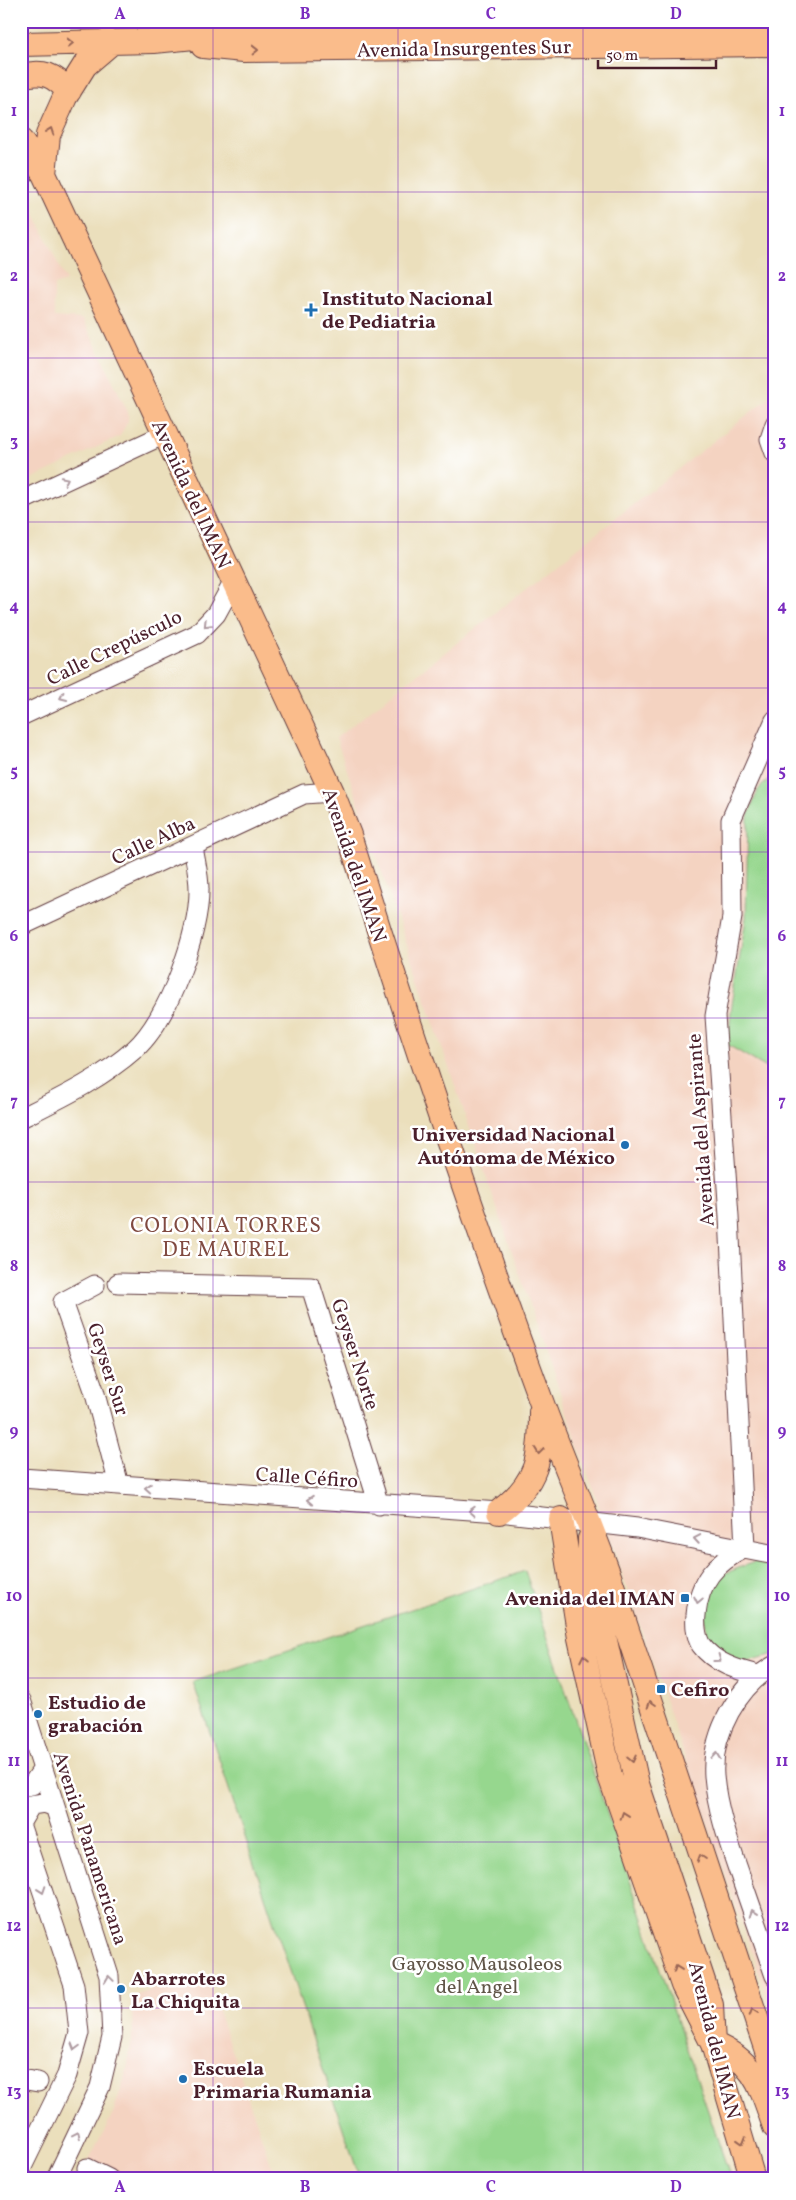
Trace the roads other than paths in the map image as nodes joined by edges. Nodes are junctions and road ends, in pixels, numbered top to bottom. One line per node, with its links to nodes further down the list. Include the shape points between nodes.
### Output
1 (775, 25): 2 (main road, Avenida Insurgentes Sur, via 244,32)
2 (154, 41): 3 (main road, Avenida Insurgentes Sur); 5 (main road, Avenida Insurgentes Sur, one-way to 5, via 244,50)
3 (112, 42): 4 (main road, Avenida Insurgentes Sur, one-way to 3); 7 (main road, via 85,65)
4 (21, 44)
5 (775, 44)
6 (21, 76): 7 (main road, via 49,74)
7 (68, 91): 9 (main road, one-way to 7, via 48,135)
8 (21, 141): 9 (main road, Avenida del IMAN)
9 (44, 174): 11 (main road, Avenida del IMAN)
10 (775, 424): 12 (street, via 770,439)
11 (165, 434): 13 (street, one-way to 11); 14 (main road, Avenida del IMAN)
12 (775, 453)
13 (21, 501)
14 (233, 583): 15 (street, Calle Crepúsculo, one-way to 15, via 216,614 197,634); 17 (main road, Avenida del IMAN)
15 (21, 716)
16 (775, 720): 32 (street, Avenida del Aspirante, via 731,820 732,917 715,1016 729,1216)
17 (321, 769): 18 (main road, Avenida del IMAN); 19 (street)
18 (332, 792): 19 (street, Calle Alba); 25 (main road, Avenida del IMAN)
19 (304, 794): 20 (street, Calle Alba)
20 (193, 847): 21 (street, Calle Alba); 22 (street, via 199,888 195,924 182,971 160,1015 128,1054 81,1088)
21 (21, 926)
22 (21, 1118)
23 (118, 1282): 28 (street, Geyser Norte, via 311,1287)
24 (95, 1285): 27 (street, Geyser Sur, via 63,1302 94,1390)
25 (541, 1402): 29 (main road, one-way to 29, via 539,1456 535,1471 516,1500); 31 (main road, Avenida del IMAN)
26 (21, 1478): 27 (street, Calle Céfiro)
27 (119, 1486): 28 (street, Calle Céfiro, one-way to 27)
28 (379, 1505): 29 (street, Calle Céfiro, one-way to 28)
29 (499, 1512): 30 (street, Calle Céfiro)
30 (561, 1519): 31 (street, Calle Céfiro); 43 (main road, one-way to 30, via 683,1985 610,1776 580,1638)
31 (590, 1522): 32 (street, Calle Céfiro, one-way to 31); 43 (main road, Avenida del IMAN, one-way to 43, via 590,1573 637,1784 711,2005); 44 (main road, Avenida del IMAN, one-way to 31)
32 (745, 1548): 33 (street, Calle Céfiro); 35 (street, one-way to 35, via 728,1556 707,1578 698,1596 695,1624 700,1644 716,1658 734,1669)
33 (775, 1554)
34 (775, 1665): 35 (street)
35 (758, 1675): 42 (street, one-way to 35, via 726,1834 714,1774 718,1743 729,1713)
36 (21, 1700): 37 (street, Avenida Panamericana)
37 (42, 1770): 38 (street, via 32,1785); 39 (street, Avenida Panamericana)
38 (21, 1787)
39 (53, 1806): 40 (street, via 44,1802 31,1805); 48 (street, Avenida Panamericana, one-way to 39, via 100,2087 112,2037 109,1976)
40 (21, 1822)
41 (21, 1827): 47 (street, one-way to 47, via 74,1985 79,2033 67,2075)
42 (775, 1976)
43 (713, 2044): 45 (main road, via 732,2052 748,2065 759,2083); 50 (main road, Avenida del IMAN, one-way to 50)
44 (775, 2075)
45 (775, 2127)
46 (87, 2168): 49 (street)
47 (21, 2169)
48 (56, 2179)
49 (109, 2179)
50 (753, 2179)

